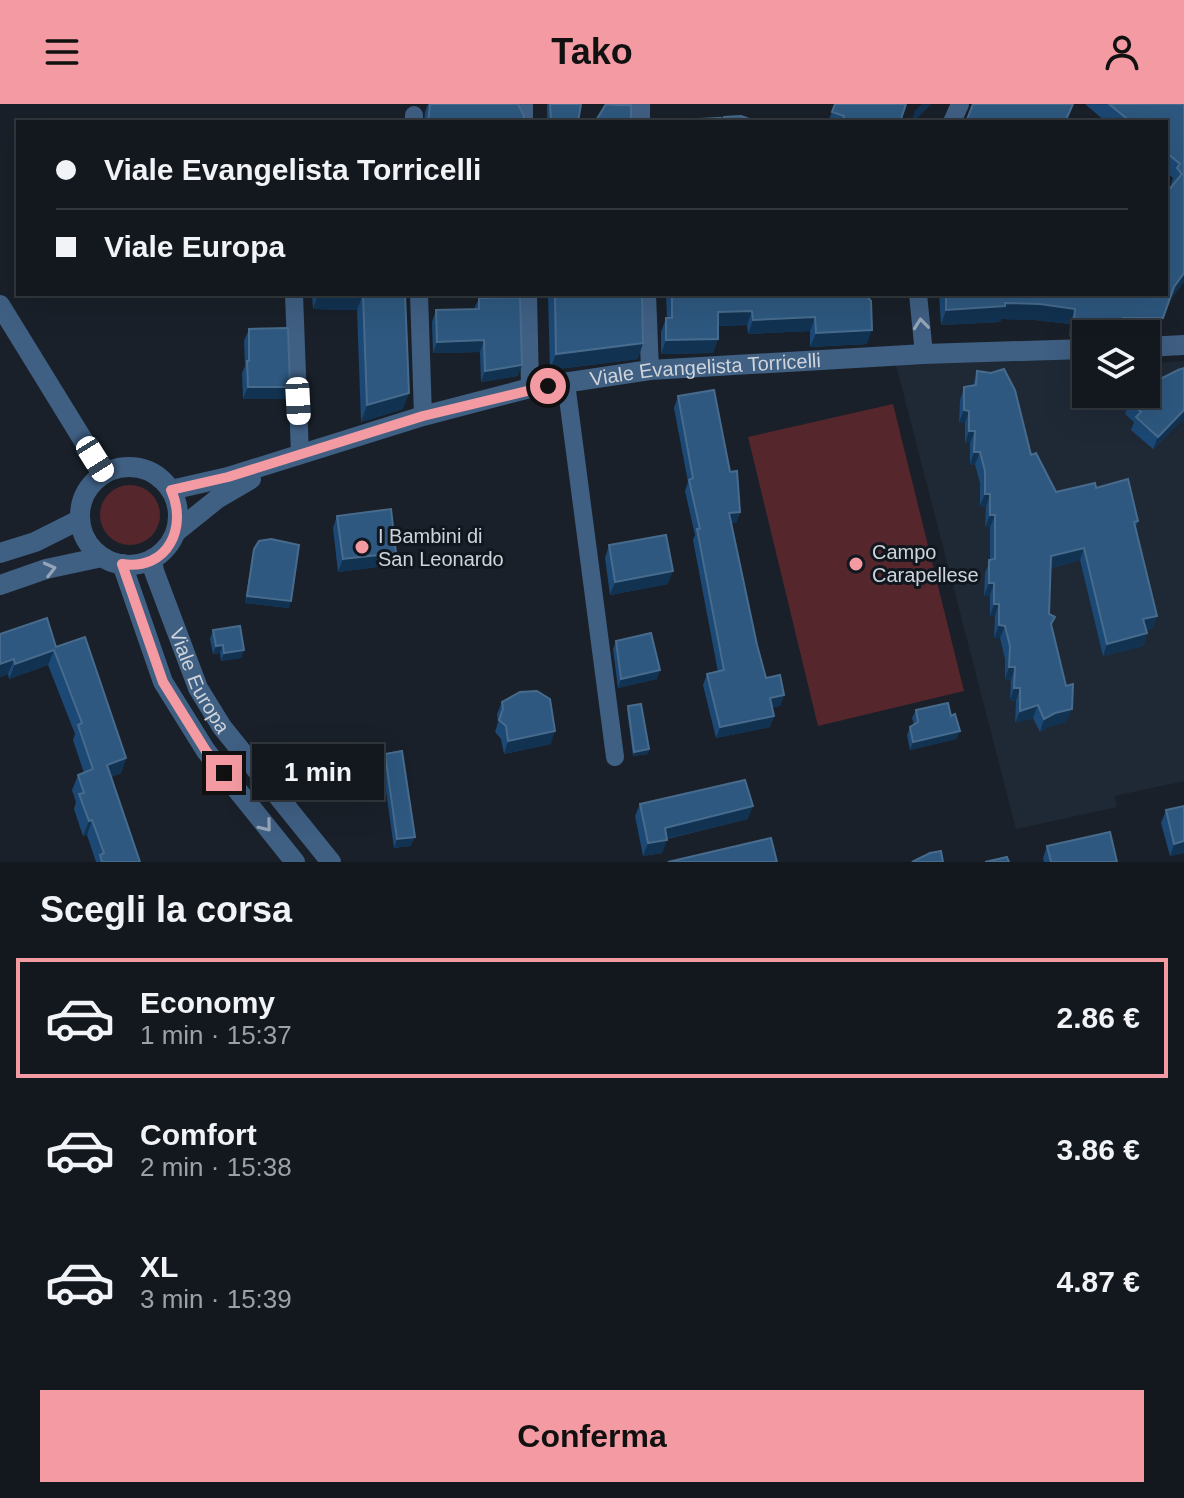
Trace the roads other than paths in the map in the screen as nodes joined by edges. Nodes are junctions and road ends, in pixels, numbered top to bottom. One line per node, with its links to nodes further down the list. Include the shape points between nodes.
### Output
1 (294, 296): 15 (street)
2 (419, 296): 14 (street)
3 (528, 296): 13 (street)
4 (647, 296): 11 (street)
5 (918, 296): 10 (street, one-way to 5)
6 (0, 305): 16 (street)
7 (1184, 345): 8 (street)
8 (1160, 346)
9 (1072, 349): 10 (street, Viale Evangelista Torricelli)
10 (924, 354): 11 (street, Viale Evangelista Torricelli)
11 (650, 370): 12 (street, Viale Evangelista Torricelli)
12 (566, 383): 13 (street, Viale Evangelista Torricelli); 25 (street)
13 (530, 388): 14 (street, Viale Evangelista Torricelli)
14 (423, 416): 15 (street, Viale Evangelista Torricelli)
15 (293, 457): 17 (street, Viale Evangelista Torricelli); 19 (street, Viale Evangelista Torricelli, via 217,499)
16 (104, 474): 17 (street, via 130,466 146,469); 18 (street, via 87,488)
17 (171, 490): 19 (street, via 179,518)
18 (79, 520): 20 (street); 21 (street, via 83,535)
19 (176, 532): 22 (street, Viale Evangelista Torricelli)
20 (0, 553)
21 (102, 557): 23 (street); 24 (street, one-way to 21)
22 (152, 560): 23 (street); 27 (street, Viale Europa, via 198,688 222,727)
23 (122, 564): 26 (street, Viale Europa, one-way to 26, via 163,682 206,751)
24 (0, 585)
25 (615, 757)
26 (295, 862)
27 (331, 862)

